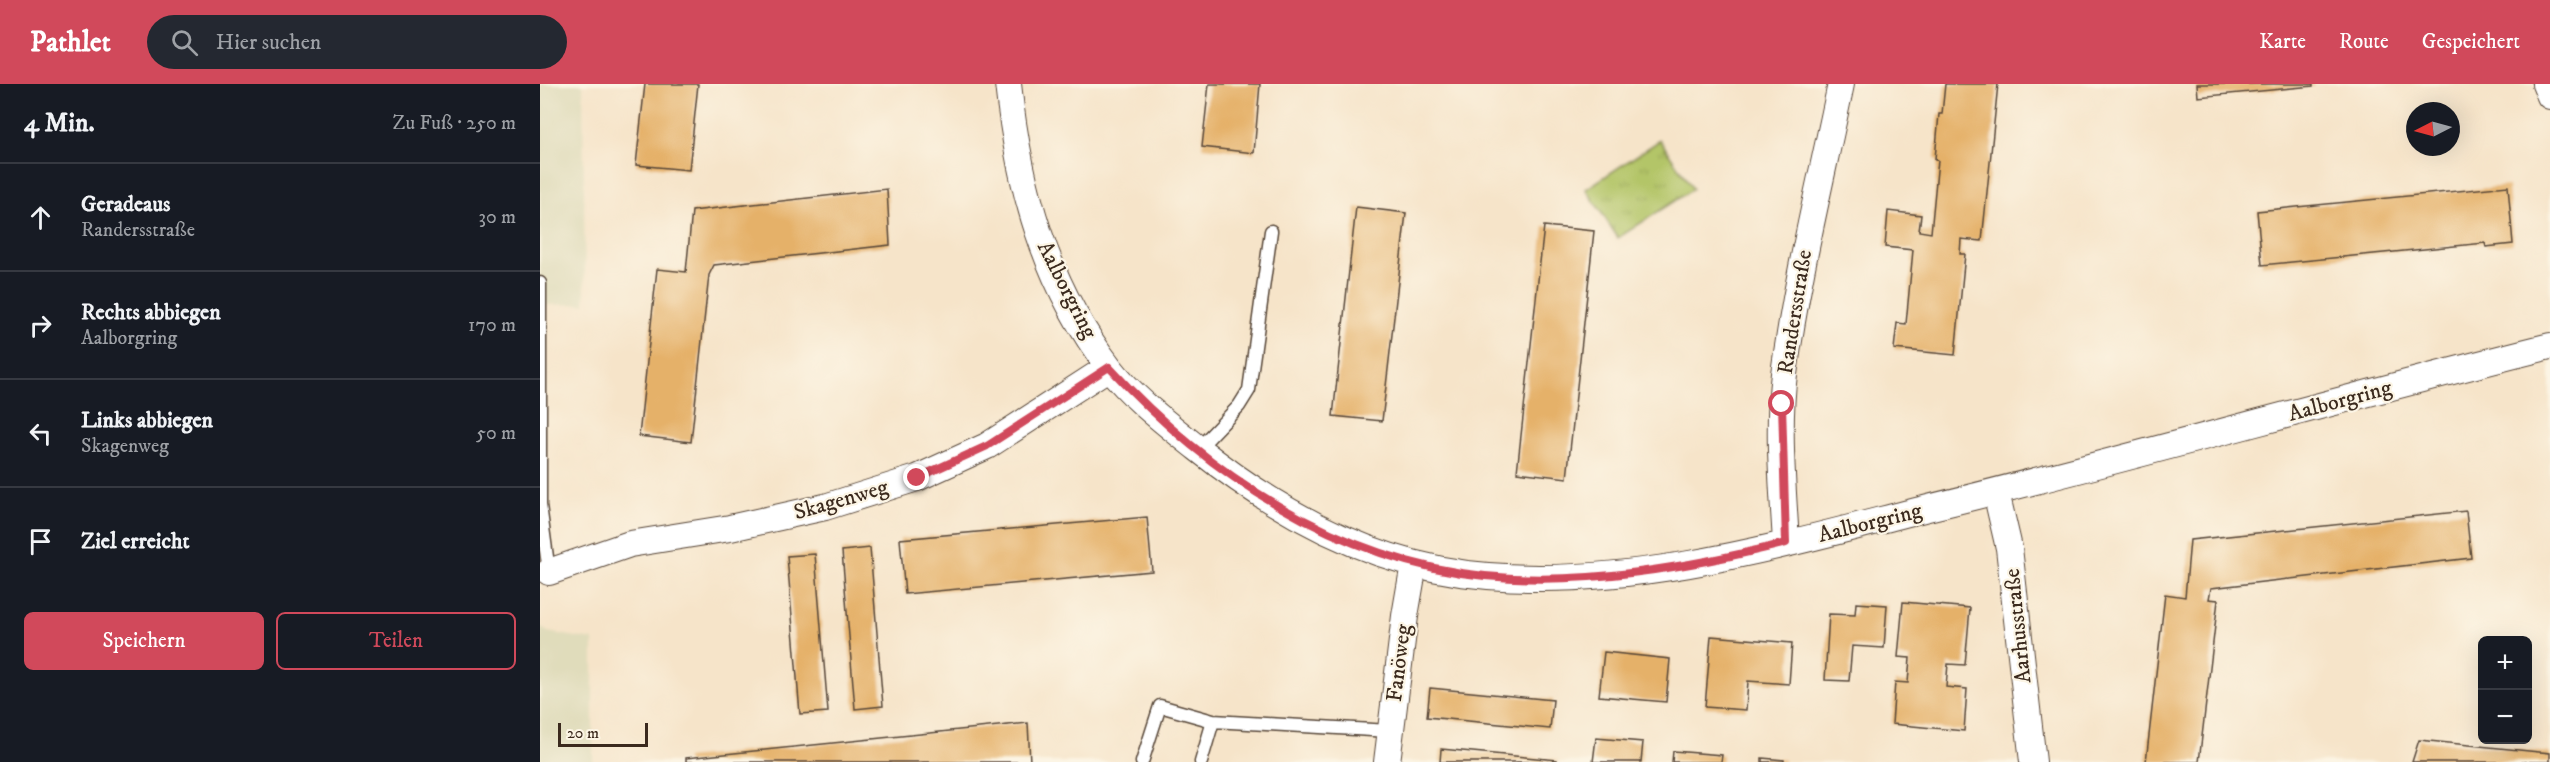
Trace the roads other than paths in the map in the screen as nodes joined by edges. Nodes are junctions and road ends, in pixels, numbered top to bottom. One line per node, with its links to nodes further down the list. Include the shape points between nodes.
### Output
1 (1008, 84): 8 (street, Aalborgring, via 1019,165 1045,254)
2 (1841, 84): 11 (street, Randersstraße, via 1808,236 1784,376)
3 (2545, 84): 4 (street)
4 (2550, 96)
5 (1271, 231): 9 (lane, via 1249,390)
6 (540, 283): 13 (lane, via 540,505)
7 (2550, 346): 10 (street, Aalborgring)
8 (1109, 367): 9 (street, Aalborgring, via 1158,417); 13 (street, Skagenweg, via 987,446 917,478 825,507 630,544)
9 (1198, 449): 12 (street, Aalborgring, via 1231,476 1310,524)
10 (1996, 492): 11 (street, Aalborgring); 19 (street, Aarhusstraße, via 2009,548)
11 (1786, 543): 12 (street, Aalborgring, via 1708,562 1598,576 1486,576)
12 (1414, 564): 15 (street, Fanöweg)
13 (549, 572)
14 (1213, 721): 15 (lane); 16 (lane, via 1160,706); 17 (lane)
15 (1390, 731): 18 (street, Fanöweg)
16 (1142, 762)
17 (1200, 762)
18 (1387, 762)
19 (2033, 762)

